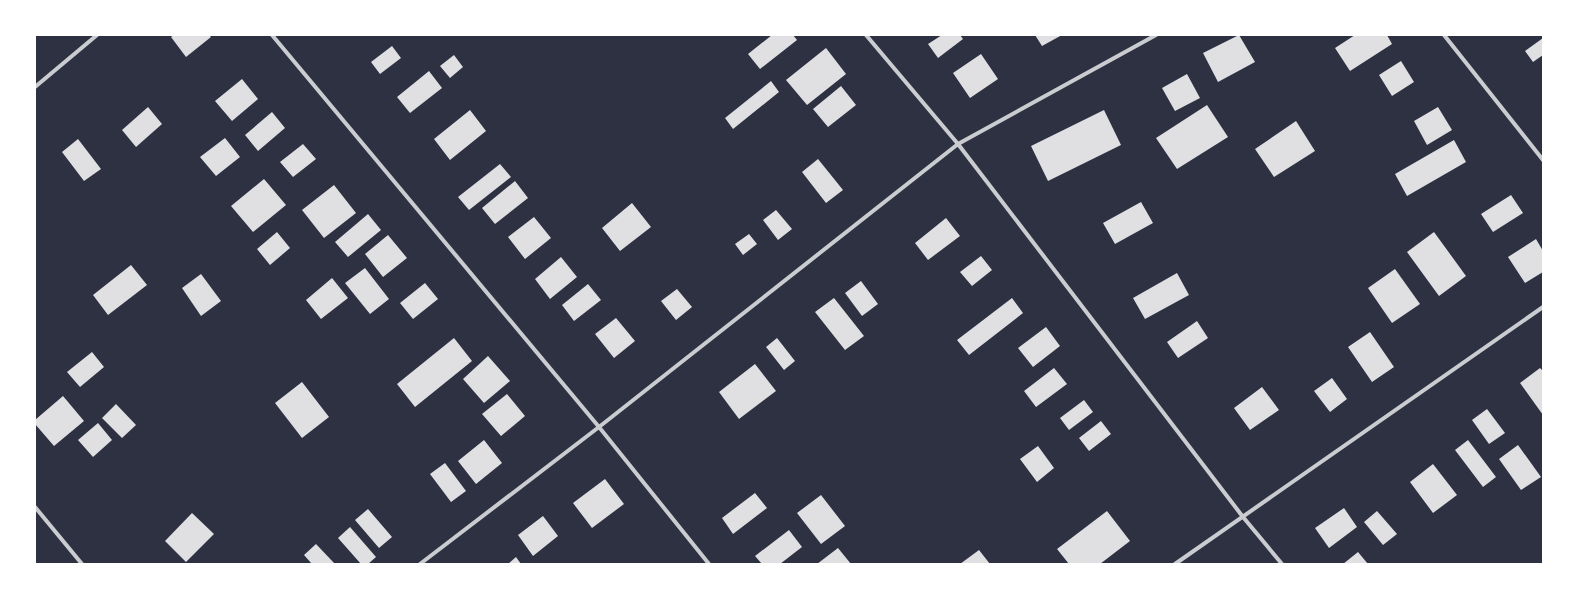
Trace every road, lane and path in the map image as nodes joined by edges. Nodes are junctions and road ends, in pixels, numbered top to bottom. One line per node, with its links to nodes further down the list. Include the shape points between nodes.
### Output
1 (98, 35): 6 (street)
2 (272, 35): 10 (street)
3 (866, 35): 7 (street)
4 (1156, 35): 7 (street)
5 (1444, 35): 8 (street)
6 (35, 87)
7 (958, 144): 10 (street); 12 (street)
8 (1543, 160)
9 (1543, 307): 12 (street)
10 (599, 426): 14 (street); 15 (street)
11 (35, 507): 13 (street)
12 (1242, 516): 16 (street); 17 (street)
13 (82, 564)
14 (420, 564)
15 (709, 564)
16 (1175, 564)
17 (1282, 564)

